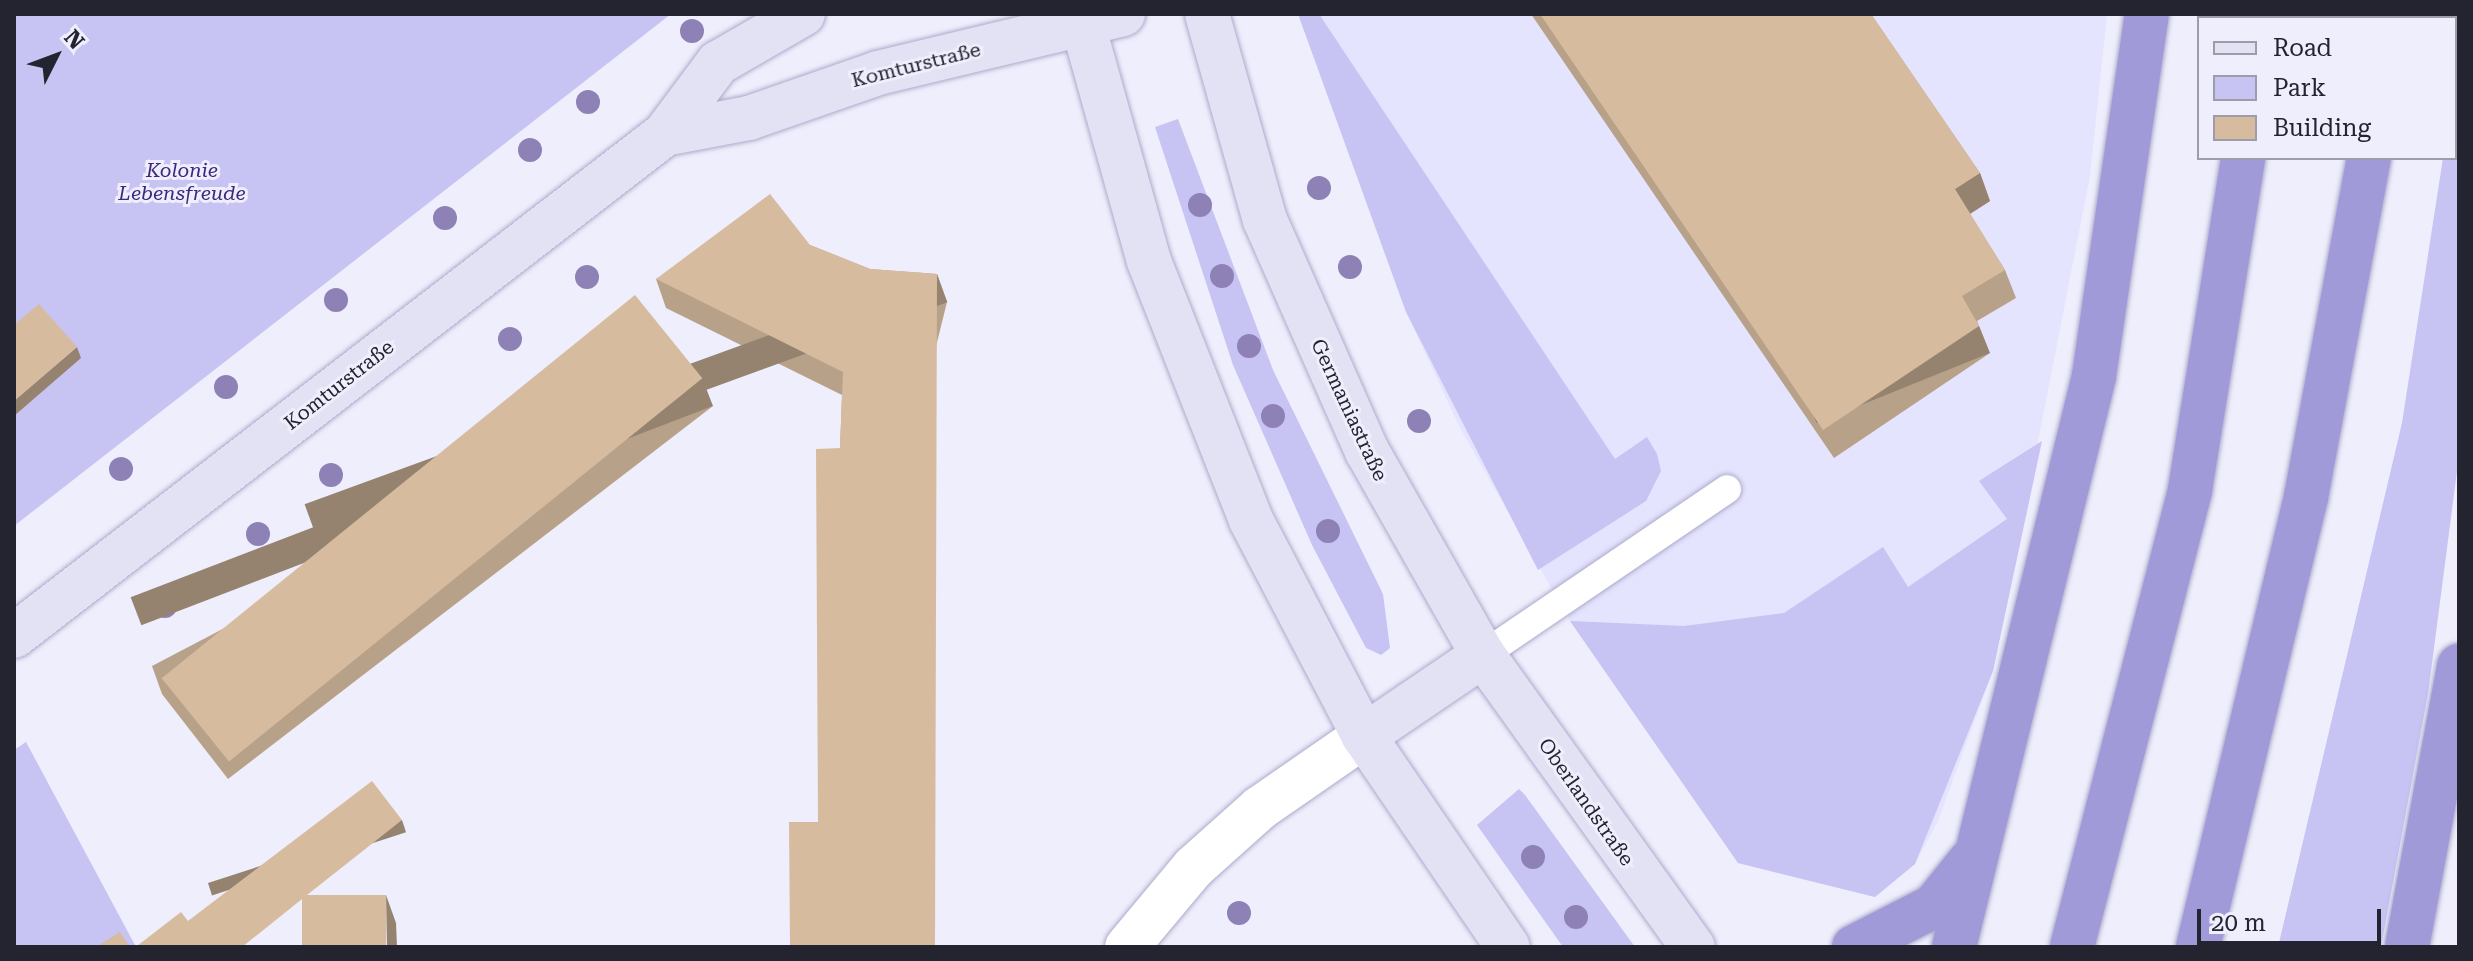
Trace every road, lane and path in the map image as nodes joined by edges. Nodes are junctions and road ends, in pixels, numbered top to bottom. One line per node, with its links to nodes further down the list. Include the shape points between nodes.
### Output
1 (803, 14): 5 (street, Komturstraße, via 718,63)
2 (1207, 14): 10 (street, Germaniastraße, via 1230,115 1310,327 1421,554)
3 (2147, 14): 13 (highway, via 2094,376)
4 (1095, 17): 5 (street, Komturstraße, via 844,83 749,118); 12 (street, via 1149,261 1204,414 1292,604)
5 (665, 134): 9 (street, Komturstraße)
6 (2243, 160): 19 (highway, via 2190,490)
7 (2369, 160): 20 (highway, via 2306,497)
8 (1727, 489): 10 (lane)
9 (14, 636)
10 (1483, 655): 12 (street); 16 (street, Oberlandstraße)
11 (2459, 666): 21 (highway)
12 (1364, 736): 14 (street, via 1260,808 1194,867); 15 (street)
13 (1980, 849): 17 (highway, via 1934,906); 18 (highway)
14 (1127, 947)
15 (1508, 947)
16 (1693, 947)
17 (1854, 947)
18 (1954, 947)
19 (2072, 947)
20 (2198, 947)
21 (2407, 947)

